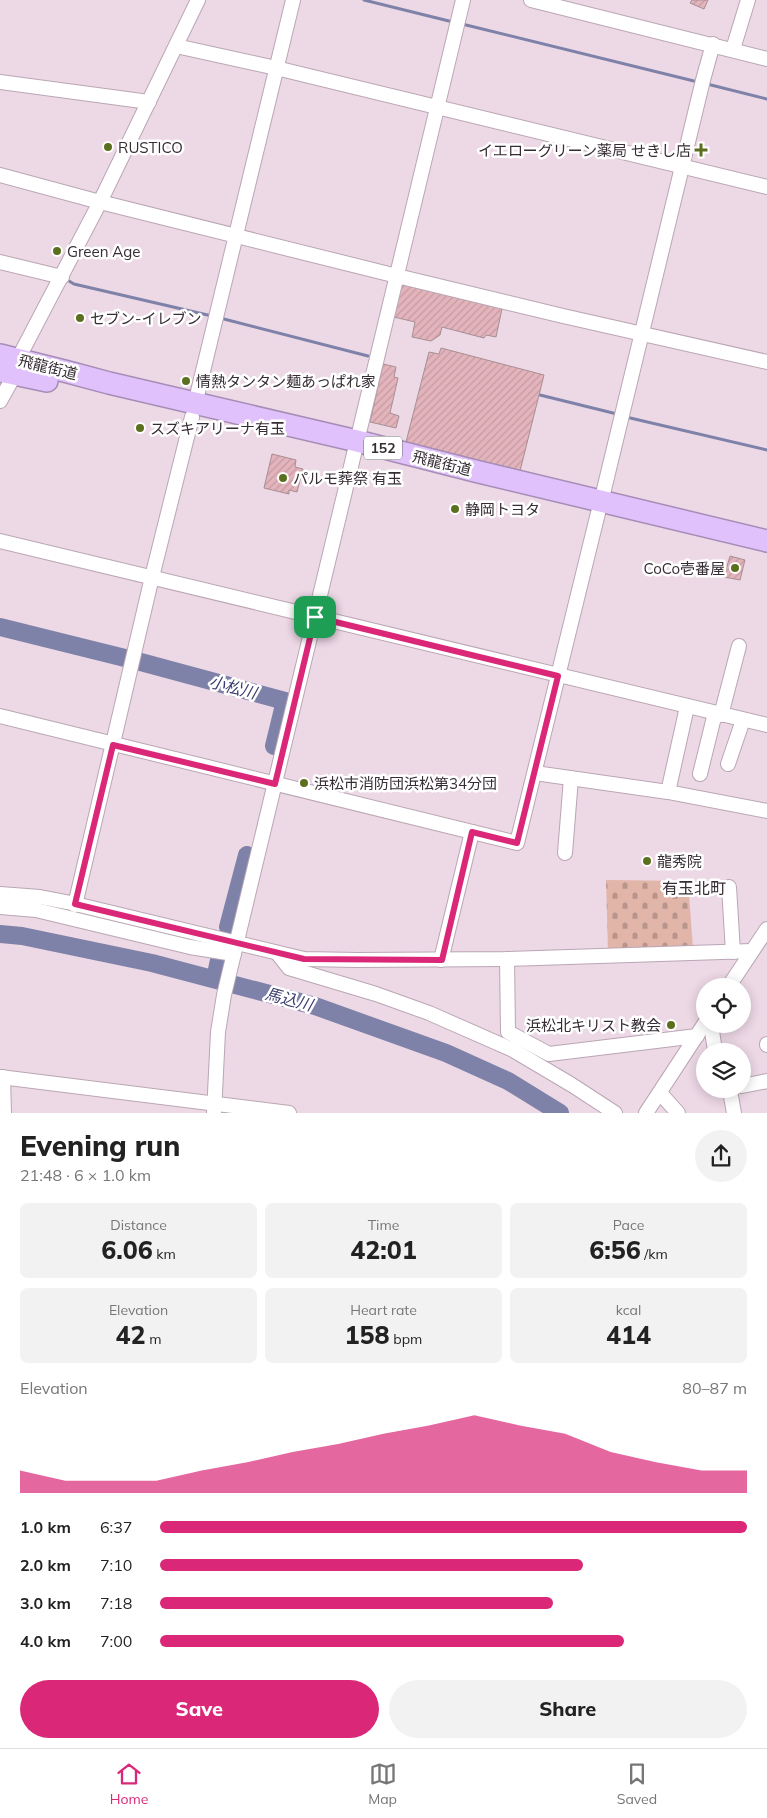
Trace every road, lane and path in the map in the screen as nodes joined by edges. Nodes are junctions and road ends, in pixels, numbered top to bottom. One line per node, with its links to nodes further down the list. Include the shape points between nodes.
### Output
1 (198, 0): 9 (street)
2 (293, 0): 12 (street)
3 (463, 0): 15 (street)
4 (531, 0): 7 (street)
5 (588, 0): 7 (street)
6 (748, 0): 10 (street)
7 (580, 12): 8 (street)
8 (713, 44): 10 (street); 16 (street)
9 (176, 46): 12 (street); 14 (street)
10 (733, 49): 11 (street)
11 (767, 58)
12 (276, 68): 15 (street); 20 (street)
13 (0, 82): 14 (street)
14 (149, 102): 19 (street)
15 (437, 107): 16 (street); 22 (street)
16 (682, 166): 18 (street); 24 (street)
17 (0, 175): 19 (street)
18 (767, 187)
19 (100, 202): 20 (street); 23 (street)
20 (236, 235): 22 (street); 28 (street)
21 (0, 262): 23 (street)
22 (397, 276): 24 (street); 29 (street)
23 (62, 277): 26 (street)
24 (642, 334): 25 (street); 30 (street)
25 (767, 362)
26 (8, 365): 27 (street); 28 (highway, 飛龍街道 / 152)
27 (0, 402)
28 (194, 410): 29 (highway, 飛龍街道 / 152); 34 (street)
29 (356, 448): 30 (highway, 飛龍街道 / 152); 35 (street)
30 (599, 508): 32 (highway, 飛龍街道 / 152); 33 (highway, 飛龍街道 / 152); 37 (street)
31 (0, 541): 34 (street)
32 (767, 541)
33 (767, 555)
34 (152, 577): 35 (street); 43 (street)
35 (315, 617): 37 (street); 48 (street)
36 (739, 646): 39 (street)
37 (558, 676): 38 (street); 45 (street)
38 (687, 707): 39 (street); 49 (street)
39 (718, 714): 41 (street); 46 (street)
40 (0, 716): 43 (street)
41 (742, 720): 42 (street); 44 (street)
42 (767, 726)
43 (113, 745): 48 (street); 55 (street)
44 (728, 764)
45 (535, 773): 47 (street); 51 (street, via 517,843)
46 (700, 774)
47 (571, 778): 49 (street); 52 (street)
48 (275, 784): 51 (street); 59 (street)
49 (668, 792): 50 (street)
50 (767, 811)
51 (472, 832): 63 (street)
52 (565, 853)
53 (729, 887): 60 (street)
54 (0, 894): 55 (street)
55 (75, 904): 59 (street)
56 (0, 907): 59 (street, via 36,910 190,947)
57 (724, 913): 60 (street)
58 (762, 943): 60 (street); 64 (street)
59 (235, 949): 61 (street); 72 (street, via 218,1032)
60 (730, 952): 62 (street)
61 (278, 954): 63 (street, via 304,959); 75 (street, via 289,968 420,1009 513,1050)
62 (507, 959): 63 (street); 66 (street, via 508,1032 549,1054)
63 (442, 960)
64 (735, 978)
65 (698, 1033): 66 (street)
66 (696, 1036): 70 (street)
67 (2, 1077): 72 (street); 73 (street)
68 (767, 1081): 69 (street)
69 (751, 1084)
70 (660, 1093): 76 (street); 77 (street)
71 (731, 1098): 78 (street)
72 (214, 1108): 74 (street)
73 (4, 1113)
74 (289, 1113)
75 (615, 1113)
76 (646, 1113)
77 (678, 1113)
78 (734, 1113)

